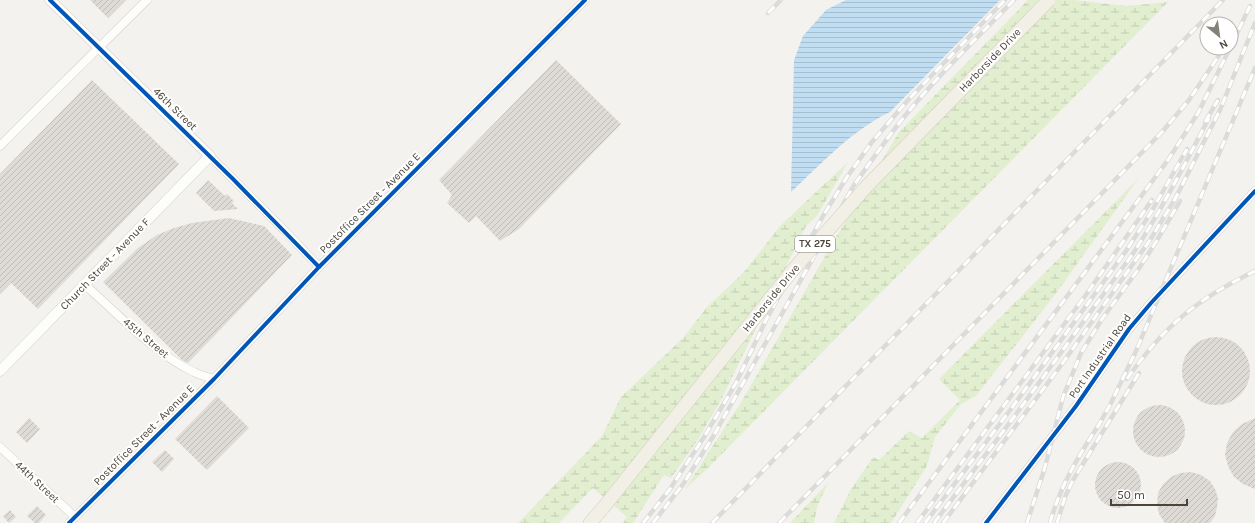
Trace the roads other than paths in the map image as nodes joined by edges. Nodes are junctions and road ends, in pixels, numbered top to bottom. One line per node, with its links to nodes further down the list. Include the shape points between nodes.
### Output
1 (50, 0): 5 (street, 46th Street)
2 (147, 0): 5 (street)
3 (585, 0): 9 (street, Postoffice Street - Avenue E)
4 (1049, 0): 15 (main road, Harborside Drive / TX 275, bridge, via 862,192 792,271)
5 (100, 48): 6 (street); 7 (street, 46th Street)
6 (0, 146)
7 (210, 156): 9 (street, 46th Street); 10 (street, Church Street - Avenue F)
8 (1255, 191): 16 (street, Port Industrial Road, via 1129,329 1076,406)
9 (319, 268): 12 (street, Postoffice Street - Avenue E)
10 (85, 285): 11 (street, Church Street - Avenue F); 12 (street, 45th Street, via 172,360)
11 (0, 371)
12 (214, 379): 14 (street, Postoffice Street - Avenue E)
13 (0, 447): 14 (street, 44th Street)
14 (72, 520)
15 (590, 523)
16 (986, 523)

